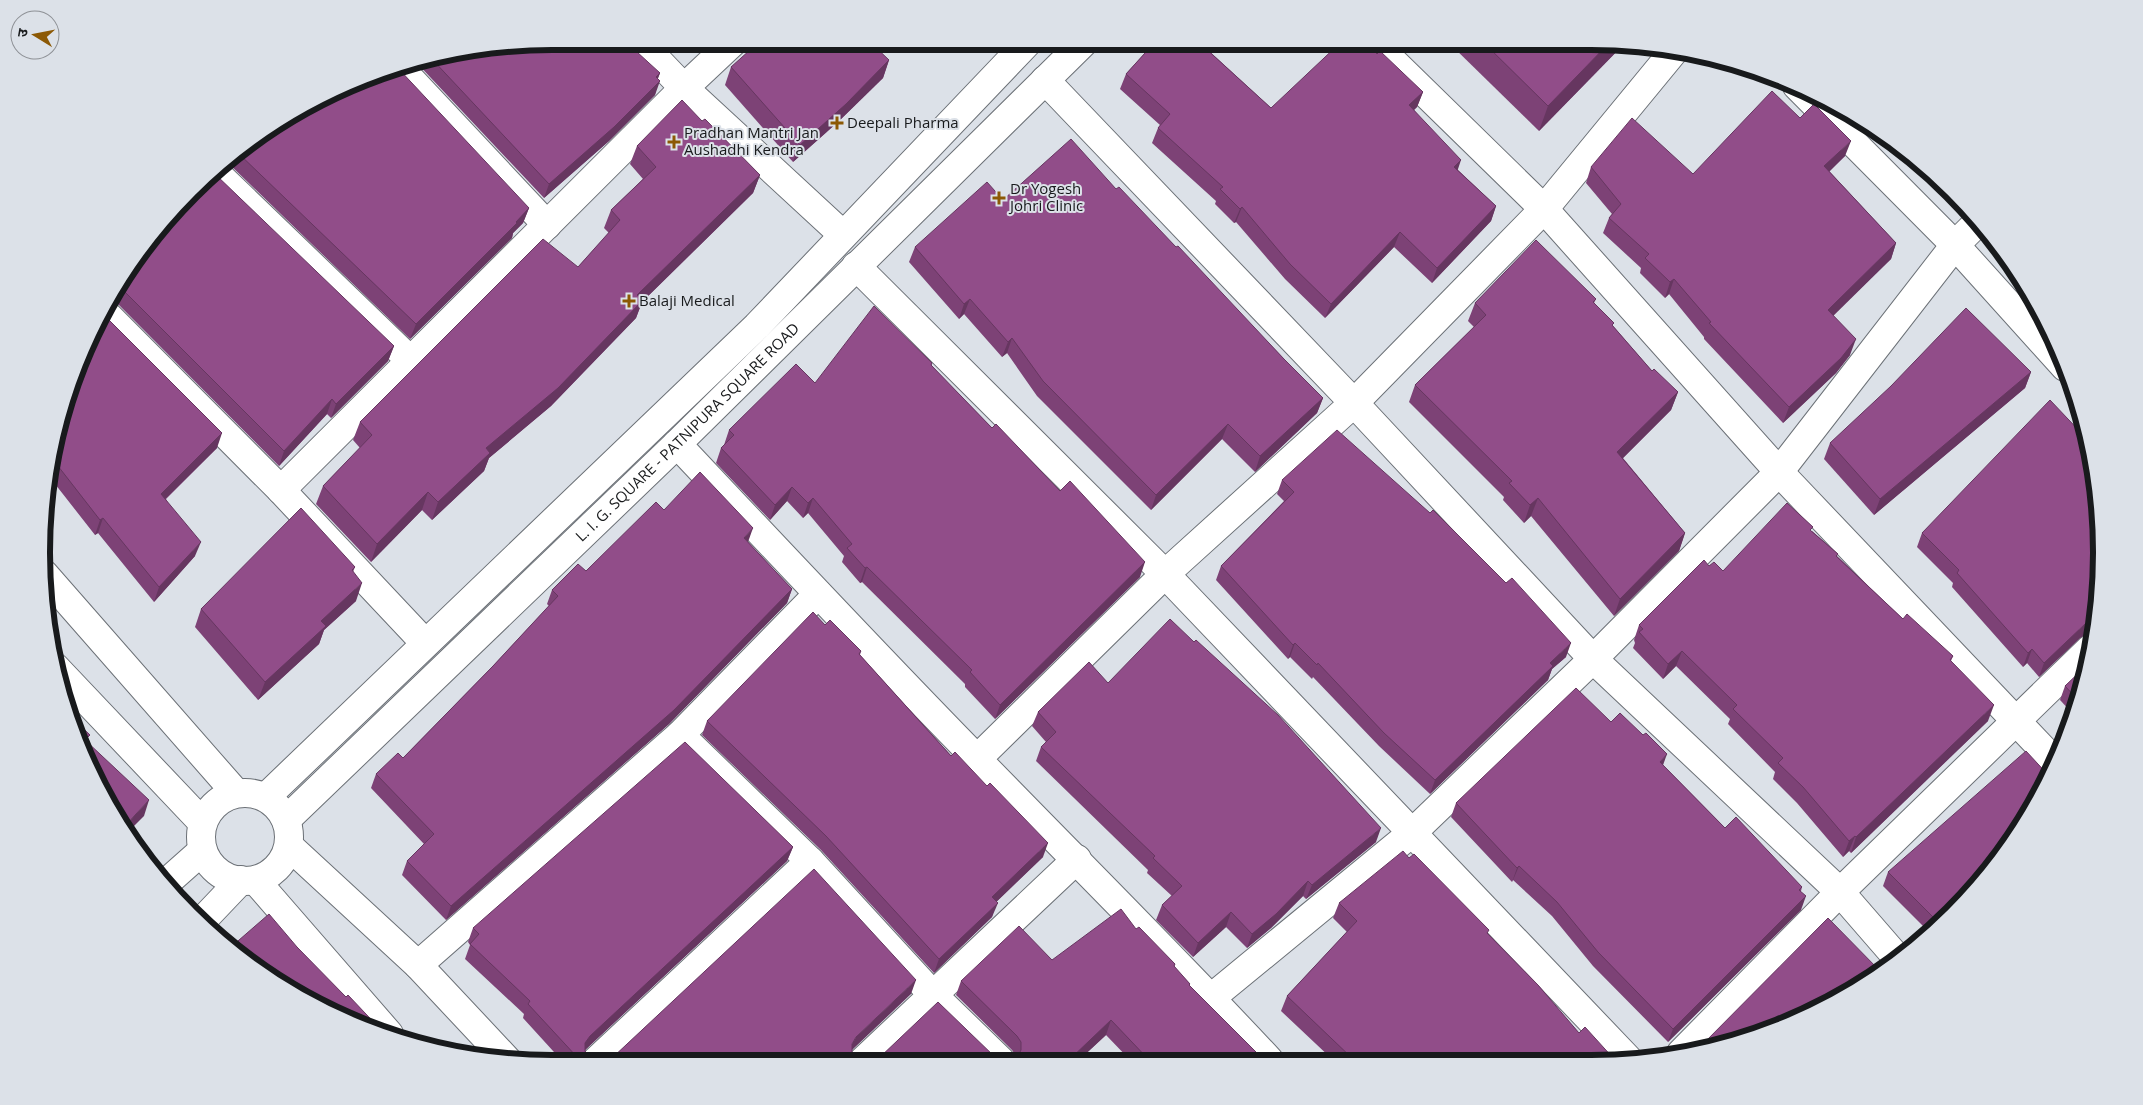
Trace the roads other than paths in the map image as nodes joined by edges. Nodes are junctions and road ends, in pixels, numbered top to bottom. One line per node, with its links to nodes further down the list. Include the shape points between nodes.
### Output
1 (648, 50): 9 (street)
2 (724, 50): 9 (street)
3 (1020, 50): 15 (street, L. I. G. SQUARE - PATNIPURA SQUARE ROAD)
4 (1076, 50): 8 (street, L. I. G. SQUARE - PATNIPURA SQUARE ROAD)
5 (1380, 50): 12 (street)
6 (1669, 56): 12 (street)
7 (404, 73): 13 (street)
8 (1045, 80): 17 (street, L. I. G. SQUARE - PATNIPURA SQUARE ROAD); 21 (street)
9 (684, 88): 13 (street); 15 (street)
10 (1813, 102): 16 (street)
11 (219, 177): 20 (street)
12 (1544, 208): 21 (street); 23 (street)
13 (547, 225): 20 (street)
14 (1973, 227): 16 (street)
15 (842, 234): 28 (street, L. I. G. SQUARE - PATNIPURA SQUARE ROAD, via 757,326)
16 (1955, 245): 19 (street); 23 (street)
17 (856, 266): 22 (street, L. I. G. SQUARE - PATNIPURA SQUARE ROAD); 25 (street)
18 (109, 317): 24 (street)
19 (2051, 352)
20 (411, 361): 24 (street)
21 (1354, 403): 25 (street); 30 (street)
22 (677, 444): 27 (street); 40 (street, L. I. G. SQUARE - PATNIPURA SQUARE ROAD)
23 (1779, 472): 30 (street); 32 (street)
24 (281, 490): 28 (street)
25 (1165, 574): 35 (street); 39 (street)
26 (51, 582): 36 (street)
27 (818, 594): 33 (street); 35 (street)
28 (424, 643): 37 (street, L. I. G. SQUARE - PATNIPURA SQUARE ROAD)
29 (2082, 657): 32 (street)
30 (1593, 659): 39 (street); 46 (street)
31 (66, 679): 38 (street)
32 (2016, 723): 34 (street); 46 (street)
33 (680, 735): 43 (street); 49 (street)
34 (2050, 757)
35 (978, 760): 42 (street)
36 (236, 793): 37 (street, via 252,792); 38 (street, via 222,798)
37 (266, 797): 40 (street, via 278,807)
38 (202, 822): 41 (street)
39 (1413, 832): 51 (street); 55 (street)
40 (288, 833): 45 (street, via 280,864 273,872); 49 (street)
41 (202, 851): 44 (street); 45 (street, via 216,872 228,878)
42 (1077, 859): 50 (street); 51 (street)
43 (810, 861): 50 (street); 56 (street)
44 (171, 879)
45 (248, 880): 47 (street); 52 (street)
46 (1840, 892): 48 (street); 53 (street)
47 (207, 917)
48 (1893, 953)
49 (418, 965): 54 (street)
50 (933, 994): 57 (street); 58 (street)
51 (1211, 998): 59 (street)
52 (380, 1024)
53 (1688, 1045)
54 (500, 1052)
55 (1623, 1054)
56 (602, 1055)
57 (869, 1055)
58 (995, 1055)
59 (1264, 1055)

